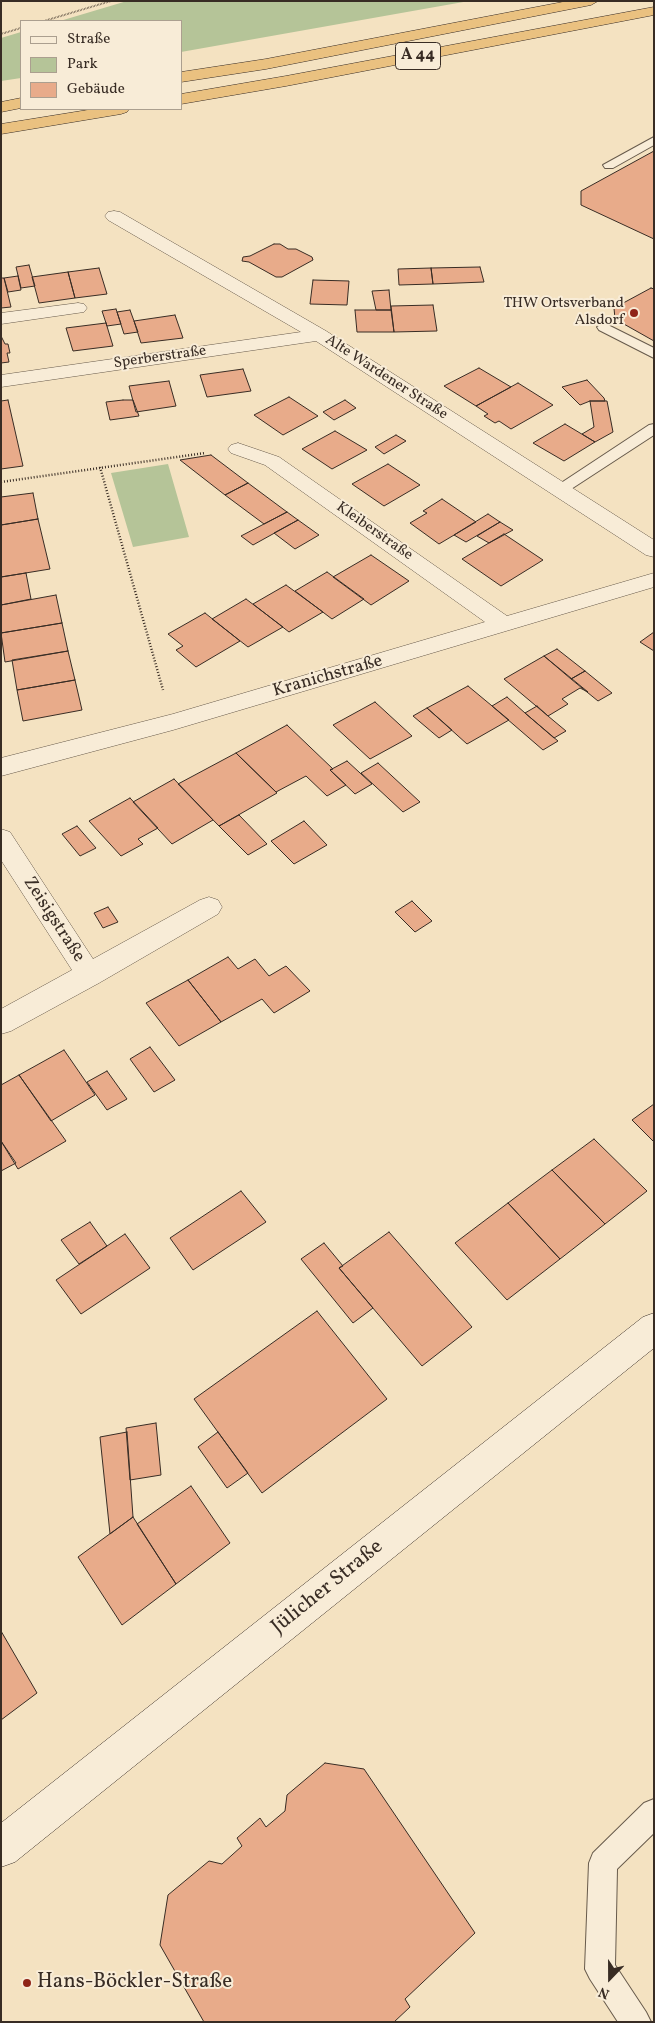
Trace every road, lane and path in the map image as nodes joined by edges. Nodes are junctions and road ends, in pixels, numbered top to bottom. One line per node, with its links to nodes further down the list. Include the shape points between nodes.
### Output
1 (111, 1): 4 (path)
2 (591, 1): 7 (highway, A 44, via 276,62)
3 (654, 11): 8 (highway, A 44)
4 (47, 20)
5 (20, 28): 6 (path)
6 (1, 34)
7 (182, 77)
8 (182, 98)
9 (20, 103): 10 (highway)
10 (1, 107)
11 (114, 110): 12 (highway)
12 (1, 129)
13 (654, 140): 14 (lane)
14 (609, 165)
15 (114, 216): 19 (street, Alte Wardener Straße)
16 (78, 308): 17 (street)
17 (1, 319)
18 (604, 327): 20 (lane)
19 (319, 335): 21 (street, Sperberstraße); 26 (street, Alte Wardener Straße)
20 (654, 354)
21 (1, 381)
22 (654, 428): 26 (lane)
23 (238, 449): 24 (path); 29 (street, Kleiberstraße, via 272,460)
24 (100, 467): 25 (path); 30 (path)
25 (1, 482)
26 (560, 490): 27 (street, Alte Wardener Straße)
27 (654, 550)
28 (654, 580): 29 (street, Kranichstraße)
29 (505, 625): 30 (street, Kranichstraße)
30 (172, 722): 31 (street, Kranichstraße)
31 (1, 767)
32 (1, 839): 34 (street, Zeisigstraße)
33 (209, 907): 34 (street, Zeisigstraße)
34 (89, 975): 35 (street, Zeisigstraße)
35 (1, 1022)
36 (654, 1328): 38 (street, Jülicher Straße)
37 (654, 1813): 39 (lane, via 604,1863 600,1969)
38 (1, 1848)
39 (636, 2022)

